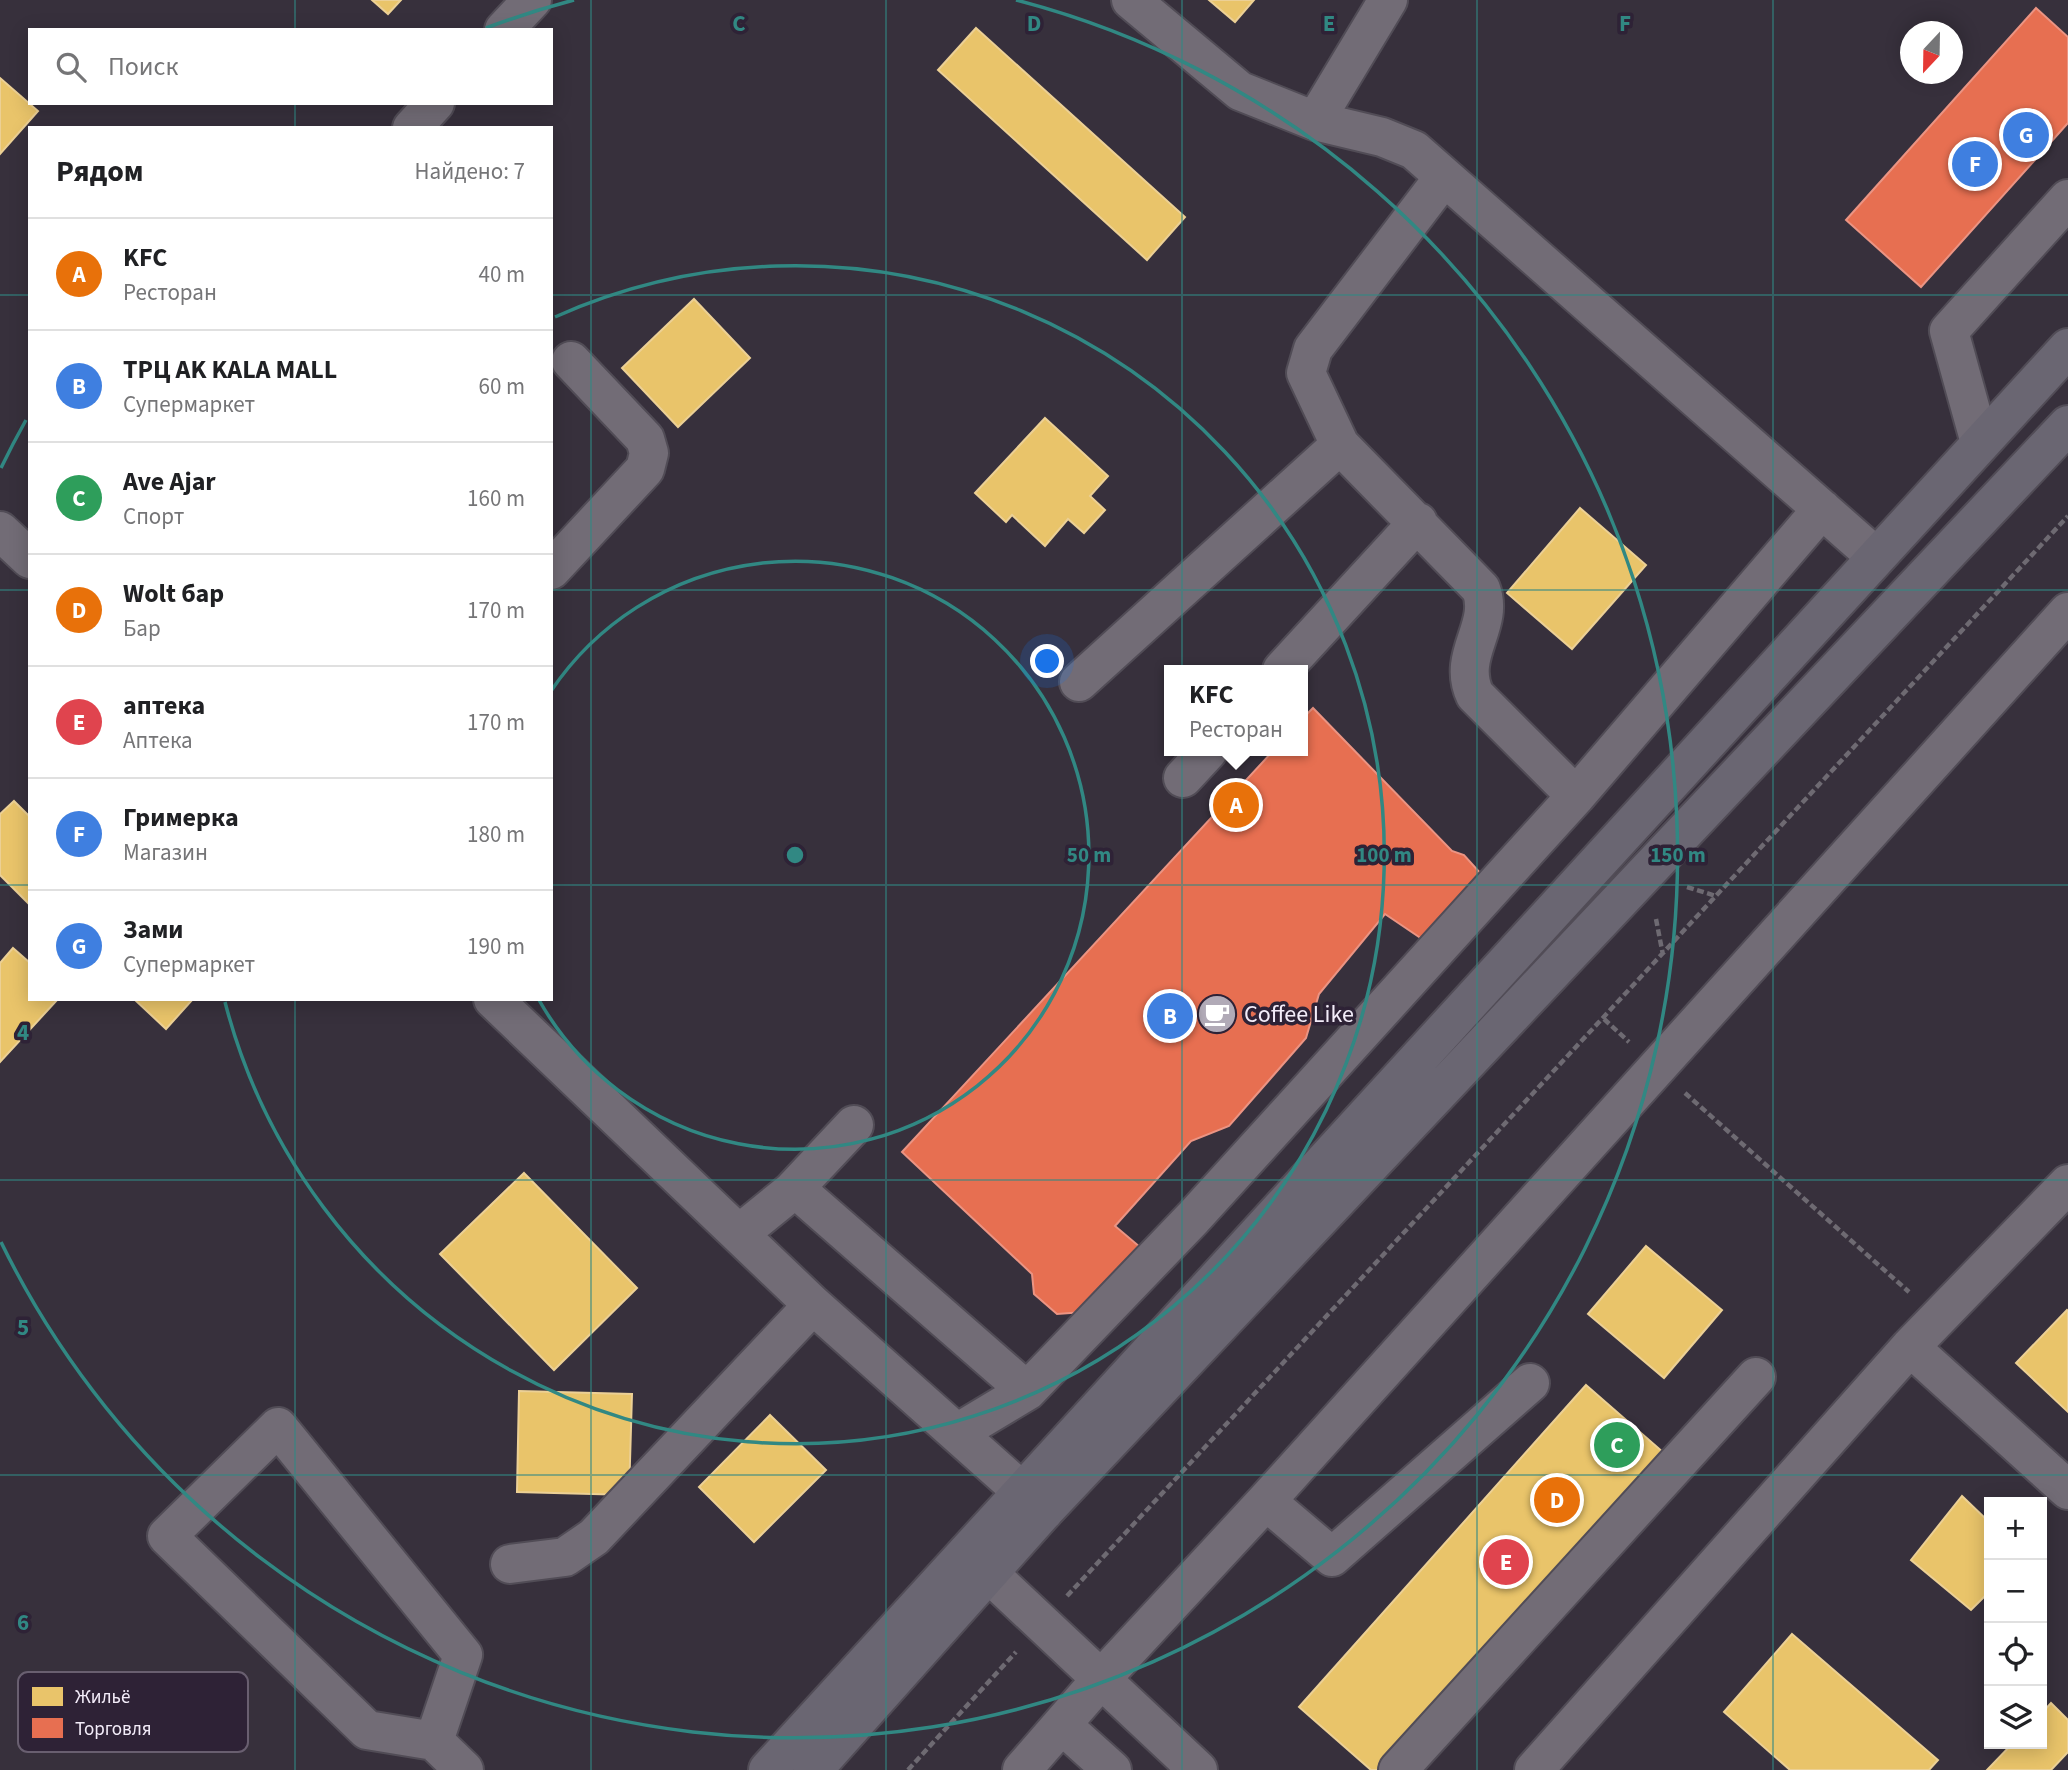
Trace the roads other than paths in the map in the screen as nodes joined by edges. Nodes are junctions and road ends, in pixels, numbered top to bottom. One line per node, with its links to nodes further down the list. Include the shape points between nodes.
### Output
1 (532, 0): 4 (street)
2 (1131, 0): 6 (street, via 1240,91)
3 (1388, 0): 6 (street)
4 (506, 28)
5 (433, 105): 7 (street)
6 (1315, 121): 8 (street, via 1414,150)
7 (414, 126)
8 (1444, 177): 14 (street, via 1307,361 1306,373); 15 (street)
9 (2068, 199): 13 (street, via 1949,331)
10 (2068, 348): 13 (main road)
11 (572, 362): 18 (street, via 645,439 649,453 645,469)
12 (2068, 425): 37 (main road)
13 (1980, 443): 17 (main road)
14 (1340, 445): 16 (street); 21 (street)
15 (1822, 509): 17 (street); 24 (street)
16 (1418, 522): 20 (street); 24 (street, via 1480,589 1485,601 1467,668 1475,695)
17 (1875, 556): 37 (main road)
18 (553, 568)
19 (2068, 612): 38 (street)
20 (1287, 665)
21 (1079, 682)
22 (1204, 756): 23 (street)
23 (1183, 779)
24 (1576, 796): 34 (street, via 1193,1218)
25 (495, 1001): 29 (street)
26 (855, 1125): 28 (street)
27 (2068, 1184): 31 (street)
28 (792, 1191): 29 (street); 34 (street, via 820,1208)
29 (739, 1234): 30 (street)
30 (813, 1305): 35 (street); 39 (street, via 594,1537 565,1557)
31 (1910, 1347): 36 (street); 51 (street)
32 (1756, 1377): 50 (street)
33 (1531, 1383): 38 (street, via 1332,1557)
34 (1027, 1391): 35 (street)
35 (957, 1433): 37 (street)
36 (2068, 1490)
37 (1033, 1501): 40 (main road)
38 (1266, 1501): 41 (street)
39 (510, 1564)
40 (978, 1564): 41 (street); 45 (main road); 46 (main road)
41 (1102, 1678): 42 (street); 49 (street)
42 (1062, 1725): 47 (street); 48 (street)
43 (434, 1741): 43 (street, via 463,1655 278,1427 167,1536 367,1731); 44 (street)
44 (464, 1770)
45 (768, 1770)
46 (813, 1770)
47 (1022, 1770)
48 (1112, 1770)
49 (1198, 1770)
50 (1398, 1770)
51 (1534, 1770)

